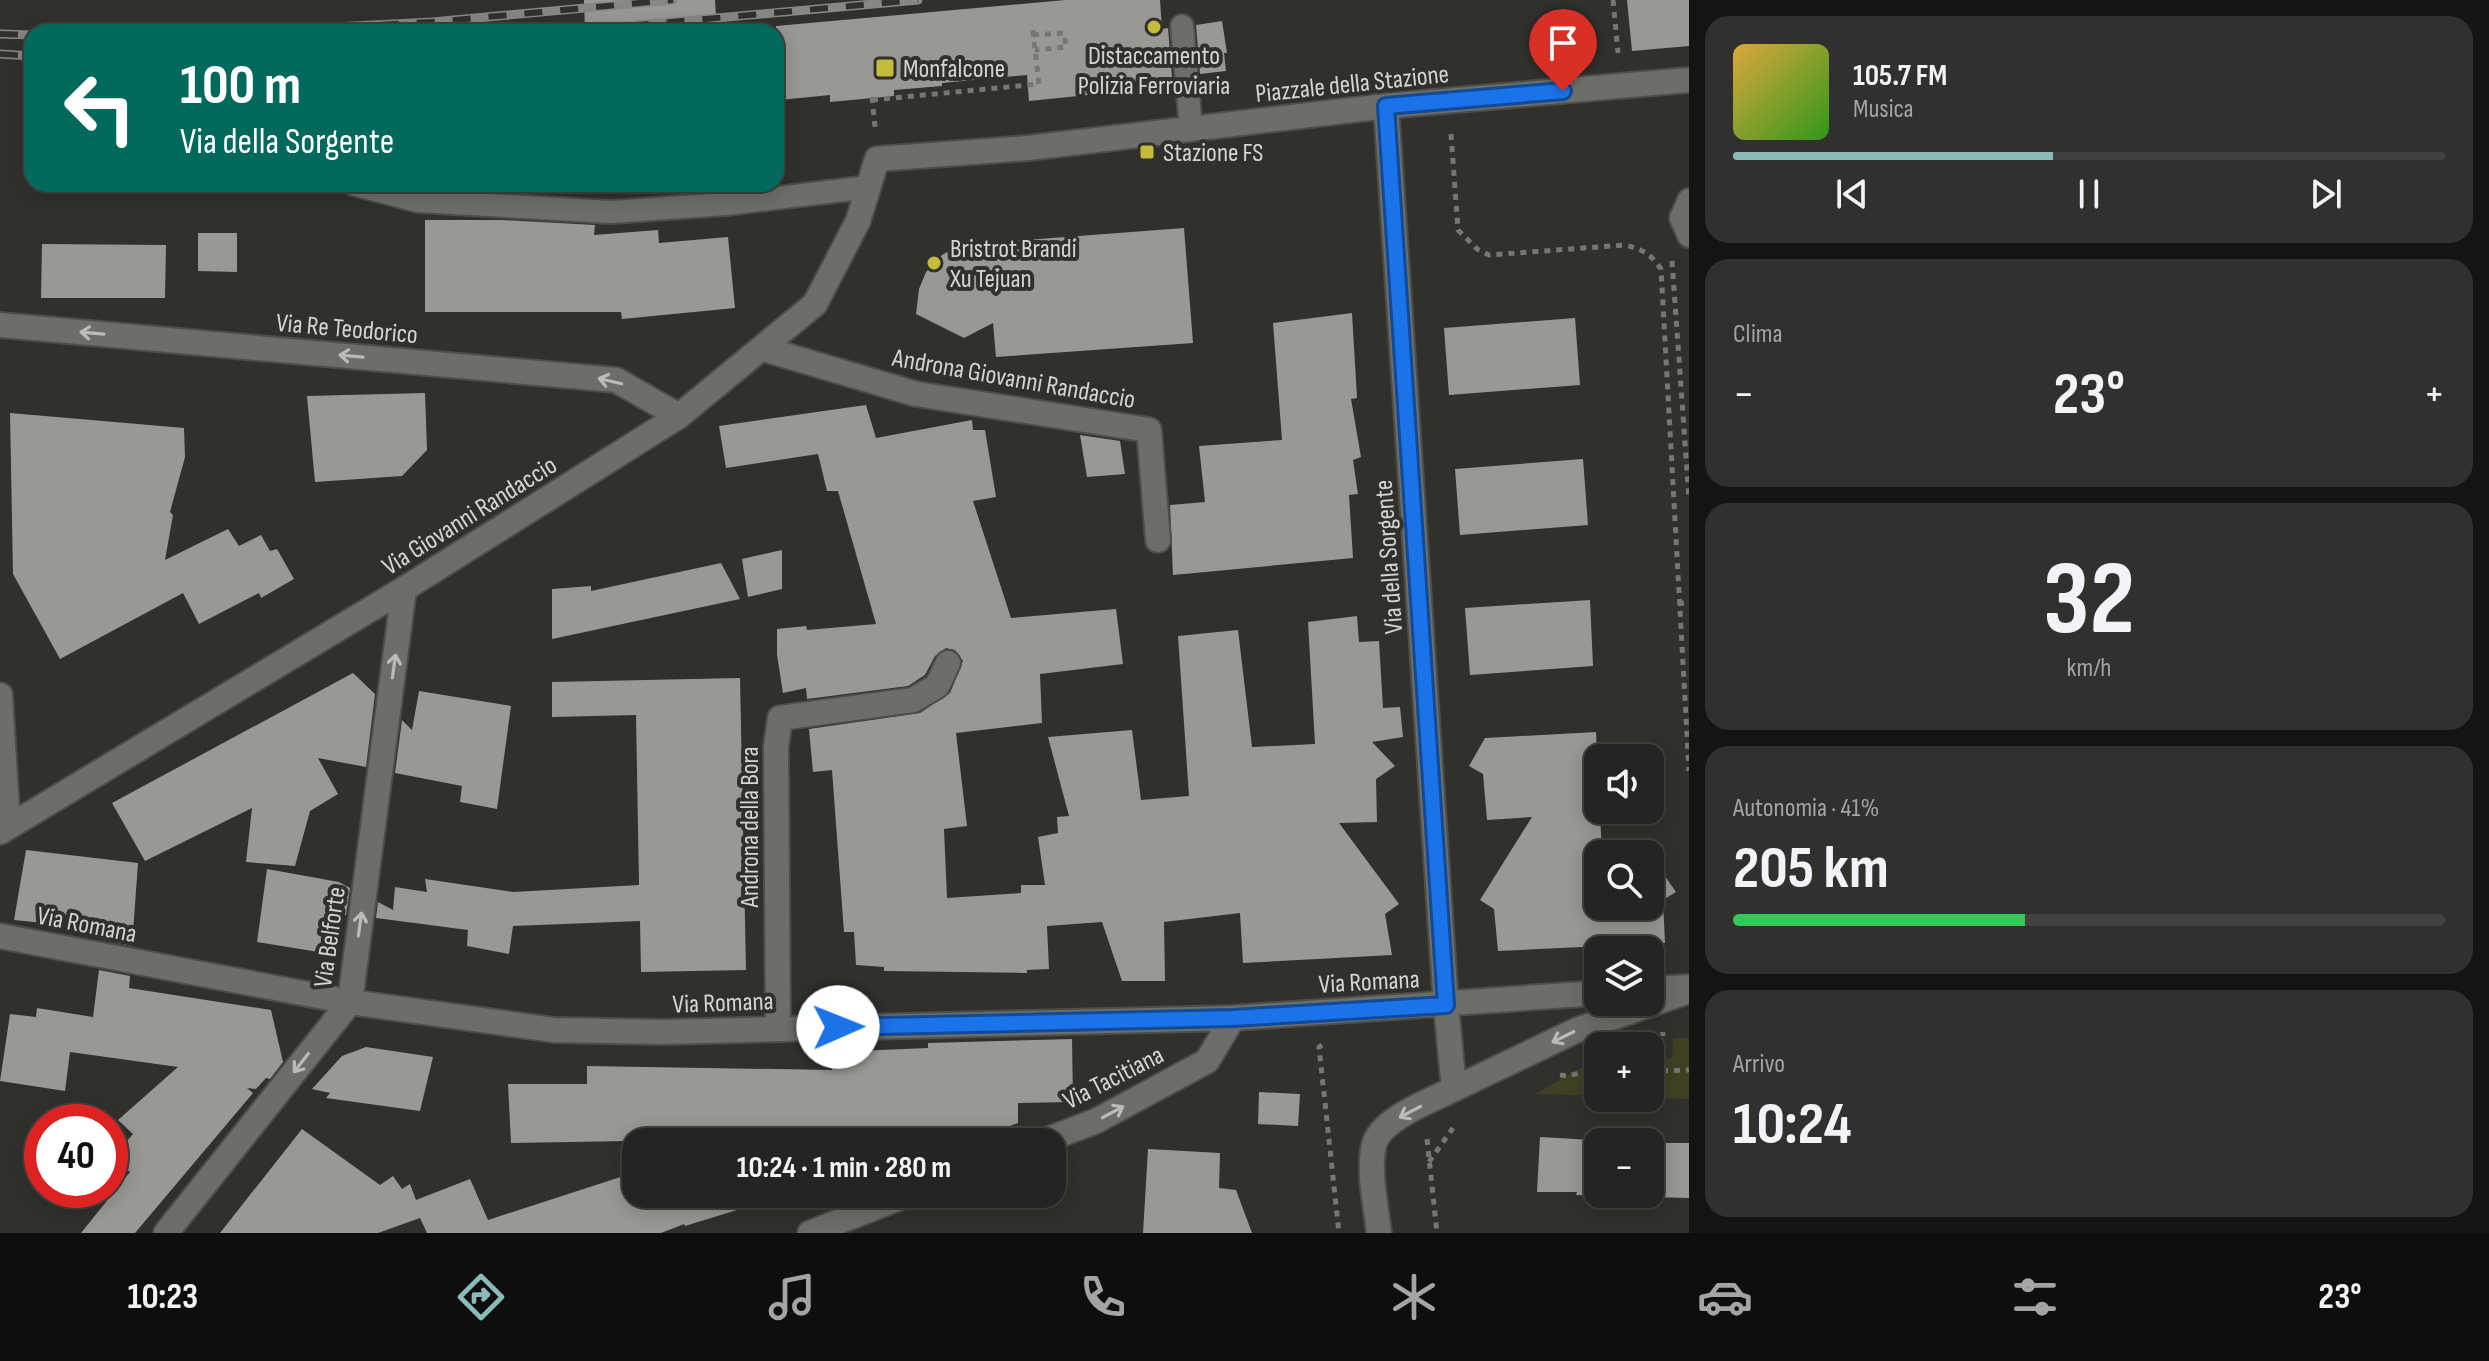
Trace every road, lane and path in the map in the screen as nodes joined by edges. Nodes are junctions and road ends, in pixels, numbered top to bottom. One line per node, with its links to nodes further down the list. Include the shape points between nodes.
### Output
1 (1613, 0): 7 (path)
2 (1032, 24): 4 (path)
3 (1182, 26): 11 (lane)
4 (1033, 35): 5 (path); 5 (path, via 1064,33 1066,47)
5 (1035, 50): 8 (path, via 1039,84)
6 (1689, 80): 7 (street, Piazzale della Stazione)
7 (1620, 86): 9 (street, Piazzale della Stazione)
8 (872, 100)
9 (1448, 101): 10 (street, Piazzale della Stazione); 25 (path, via 1458,230 1477,249 1489,255 1625,245 1652,256 1661,269)
10 (1386, 106): 11 (street, Piazzale della Stazione); 36 (street, Via della Sorgente)
11 (1191, 129): 12 (street, Piazzale della Stazione)
12 (877, 159): 13 (street, Via Giovanni Randaccio)
13 (869, 187): 14 (lane, via 611,212 418,201); 19 (street, Via Giovanni Randaccio, via 858,221 815,304)
14 (384, 192)
15 (1689, 200): 16 (lane, via 1681,218)
16 (1689, 236)
17 (1669, 254): 21 (path)
18 (0, 325): 20 (street, Via Re Teodorico, one-way to 18, via 616,380)
19 (764, 349): 20 (street, Via Giovanni Randaccio); 22 (street, Androna Giovanni Randaccio, via 916,394 1149,430)
20 (679, 416): 23 (street, Via Giovanni Randaccio)
21 (1689, 499)
22 (1158, 540)
23 (404, 589): 30 (street, Via Giovanni Randaccio); 35 (street, Via Belforte, one-way to 23)
24 (1689, 602): 25 (path)
25 (1678, 604): 28 (path)
26 (948, 663): 39 (street, Androna della Bora, via 937,686 913,700 780,718)
27 (0, 695): 30 (street)
28 (1687, 715): 29 (path)
29 (1689, 771)
30 (4, 830)
31 (0, 936): 35 (street, Via Romana)
32 (1664, 989): 33 (street)
33 (1689, 989): 46 (street, one-way to 46, via 1577,1030)
34 (1584, 994): 36 (street, Via Romana)
35 (350, 1002): 39 (street, Via Romana, via 554,1030); 49 (street, Via Belforte, one-way to 49)
36 (1446, 1005): 37 (street, Via Romana); 46 (street, Via della Sorgente)
37 (1233, 1018): 39 (street, Via Romana); 47 (street, Via Tacitiana, one-way to 37, via 1207,1061)
38 (1663, 1023): 40 (path)
39 (778, 1028)
40 (1663, 1032)
41 (1319, 1047): 51 (path)
42 (1689, 1070): 43 (path)
43 (1664, 1071)
44 (1584, 1072): 45 (path)
45 (1553, 1073)
46 (1454, 1089): 52 (street, one-way to 52, via 1391,1122 1374,1142)
47 (1066, 1132)
48 (873, 1208): 50 (street)
49 (166, 1233)
50 (810, 1233)
51 (1339, 1233)
52 (1379, 1233)

